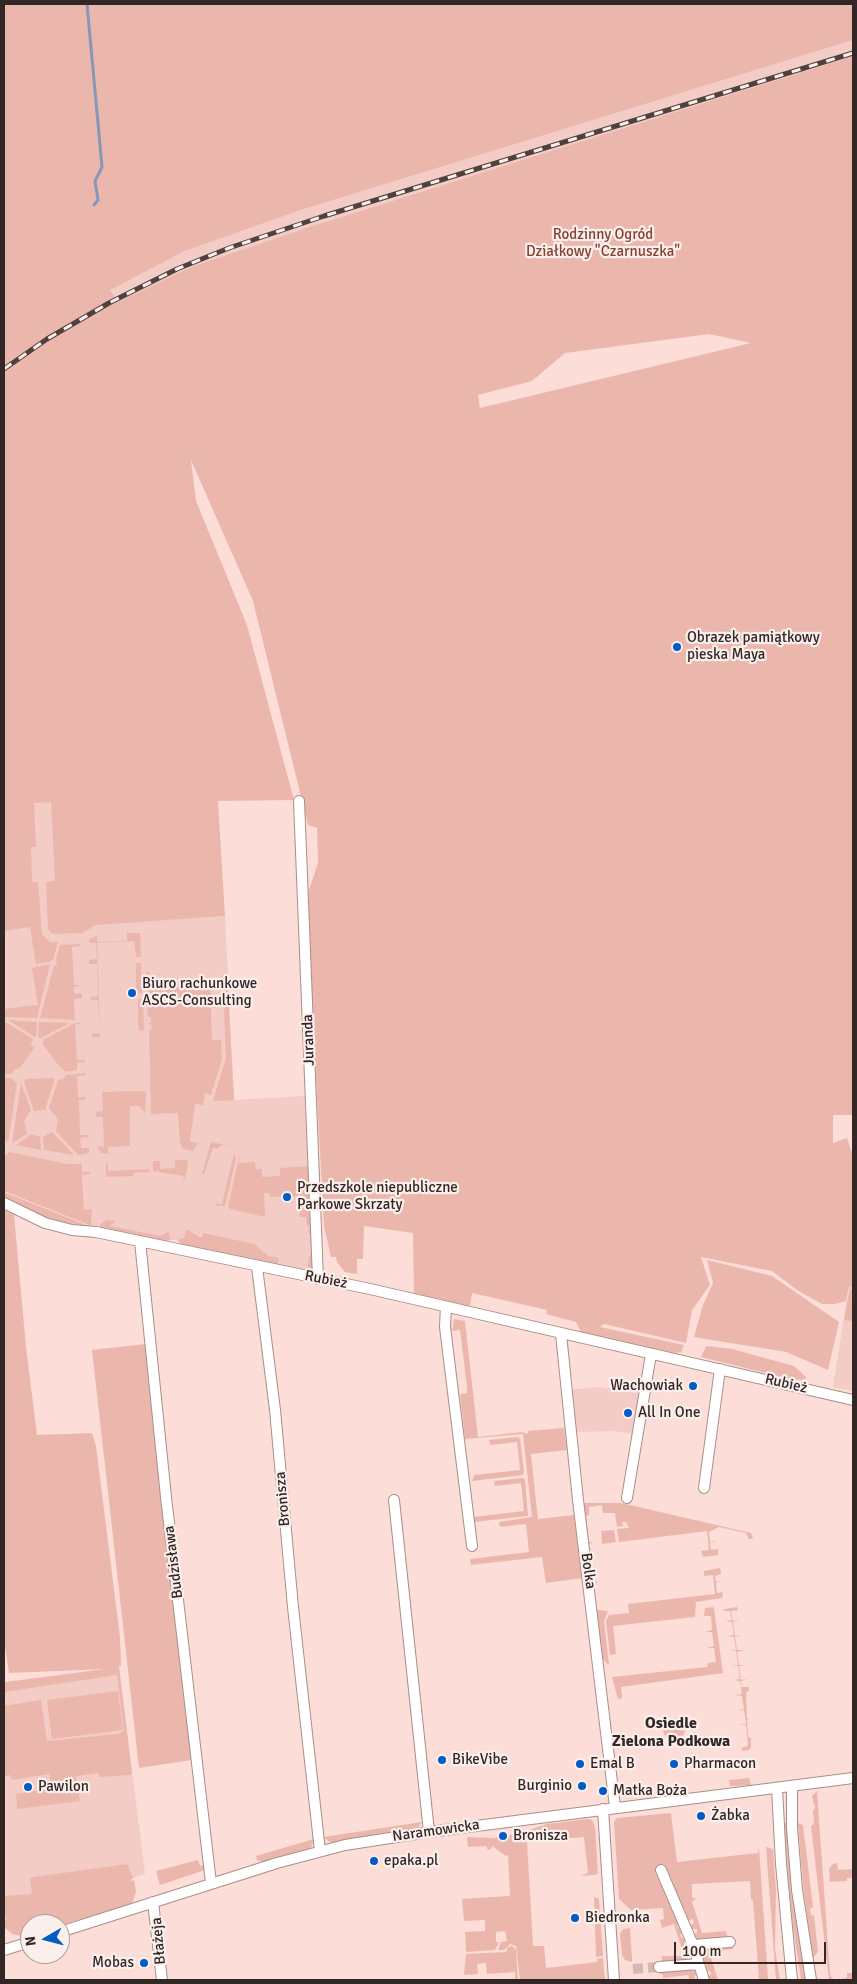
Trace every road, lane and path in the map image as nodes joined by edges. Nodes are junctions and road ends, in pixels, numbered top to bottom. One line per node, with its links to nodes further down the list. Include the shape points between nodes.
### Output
1 (299, 801): 5 (street, Juranda)
2 (4, 1203): 3 (street, Rubież, via 45,1223)
3 (140, 1241): 4 (street, Rubież); 23 (street, Budzisława)
4 (257, 1267): 5 (street, Rubież); 21 (street, Bronisza, via 275,1410)
5 (318, 1279): 6 (street, Rubież)
6 (446, 1307): 7 (street, Rubież); 14 (street, via 445,1327)
7 (561, 1334): 8 (street, Rubież); 18 (street, Bolka)
8 (651, 1354): 9 (street, Rubież); 12 (street)
9 (720, 1369): 10 (street, Rubież); 11 (street)
10 (853, 1400)
11 (704, 1488)
12 (627, 1498)
13 (394, 1500): 20 (street)
14 (472, 1546)
15 (853, 1778): 16 (street, Naramowicka)
16 (792, 1786): 17 (street, Naramowicka); 36 (street, via 797,1890)
17 (777, 1788): 18 (street, Naramowicka); 35 (street, via 780,1864)
18 (616, 1807): 19 (street, Naramowicka)
19 (603, 1809): 20 (street, Naramowicka); 33 (street)
20 (429, 1832): 21 (street, Naramowicka)
21 (320, 1851): 23 (street, Naramowicka)
22 (661, 1870): 28 (street)
23 (211, 1883): 24 (street, Naramowicka)
24 (153, 1902): 25 (street, Naramowicka); 32 (street, Błażeja)
25 (70, 1929)
26 (730, 1942): 28 (street)
27 (20, 1945): 29 (street)
28 (692, 1945): 30 (street)
29 (4, 1950)
30 (699, 1964): 31 (street); 34 (street)
31 (659, 1968)
32 (162, 1980)
33 (614, 1980)
34 (704, 1980)
35 (792, 1980)
36 (811, 1980)

